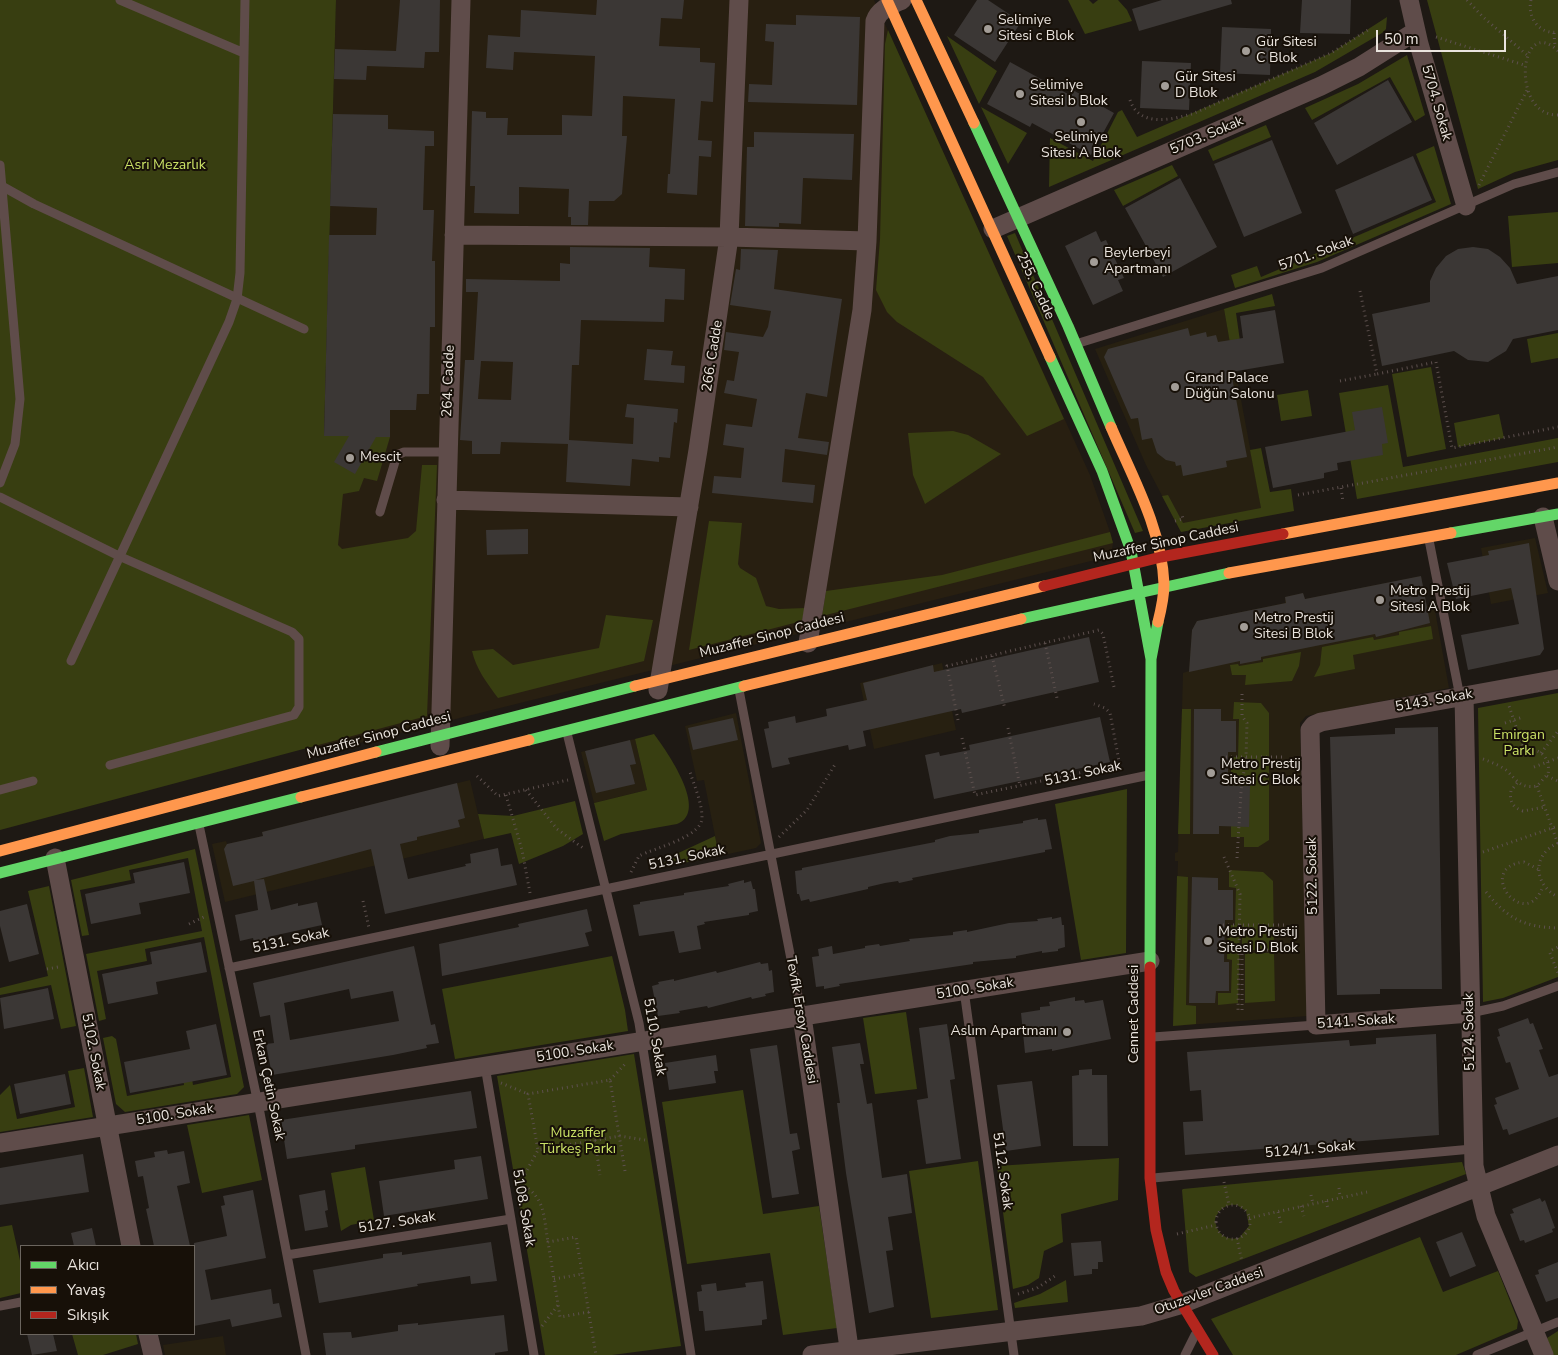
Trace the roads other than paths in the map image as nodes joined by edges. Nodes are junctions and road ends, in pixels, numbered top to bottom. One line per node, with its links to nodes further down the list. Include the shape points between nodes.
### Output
1 (120, 0): 9 (lane)
2 (245, 0): 9 (lane)
3 (461, 0): 16 (street, 264. Cadde)
4 (739, 0): 17 (street, 266. Cadde)
5 (916, 0): 14 (main road, 255. Cadde)
6 (1409, 0): 8 (street, 5704. Sokak)
7 (893, 2): 15 (main road, 255. Cadde); 18 (street, via 880,12 875,21)
8 (1416, 31): 13 (street, 5704. Sokak); 14 (street, 5703. Sokak, via 1359,67 1321,86)
9 (244, 53): 19 (lane)
10 (0, 165): 12 (lane)
11 (1558, 172): 13 (lane, 5701. Sokak, via 1514,184)
12 (2, 186): 19 (lane); 23 (lane, via 20,399 15,444)
13 (1466, 206): 21 (lane, 5701. Sokak, via 1322,268)
14 (1019, 217): 15 (street, 5703. Sokak); 21 (main road, 255. Cadde)
15 (993, 229): 33 (main road, 255. Cadde, via 1102,471)
16 (454, 236): 17 (street); 22 (street, 264. Cadde)
17 (729, 237): 18 (street); 27 (street, 266. Cadde)
18 (867, 241): 37 (street, via 858,335)
19 (237, 299): 20 (lane); 31 (lane)
20 (304, 329)
21 (1076, 344): 32 (main road, 255. Cadde, via 1141,494)
22 (447, 452): 26 (street, 264. Cadde); 28 (lane, via 404,452 397,455)
23 (0, 483)
24 (1558, 483): 32 (main road, Muzaffer Sinop Caddesi)
25 (0, 497): 31 (lane)
26 (446, 500): 27 (street); 47 (street, 264. Cadde)
27 (689, 507): 40 (street, 266. Cadde)
28 (380, 512)
29 (1551, 516): 30 (main road); 34 (street)
30 (1428, 537): 35 (main road); 43 (lane)
31 (121, 557): 39 (lane); 49 (lane, via 296,635 300,644 299,707 290,717)
32 (1161, 557): 33 (main road, Muzaffer Sinop Caddesi); 35 (main road, 255. Cadde)
33 (1134, 563): 36 (main road, 255. Cadde); 37 (main road, Muzaffer Sinop Caddesi)
34 (1558, 581)
35 (1164, 585): 36 (main road); 38 (main road, Cennet Caddesi)
36 (1139, 590): 38 (main road, Cennet Caddesi); 42 (main road)
37 (808, 643): 40 (main road, Muzaffer Sinop Caddesi)
38 (1151, 659): 50 (main road, Cennet Caddesi)
39 (71, 660)
40 (660, 679): 44 (street, 266. Cadde); 47 (main road, Muzaffer Sinop Caddesi)
41 (1558, 679): 43 (street, 5143. Sokak)
42 (738, 687): 44 (main road); 54 (lane, Tevfik Ersoy Caddesi)
43 (1462, 696): 45 (street, 5143. Sokak, via 1321,722); 63 (street, 5124. Sokak)
44 (656, 708): 46 (main road)
45 (1311, 727): 65 (street, 5122. Sokak)
46 (566, 730): 48 (main road); 58 (lane, 5110. Sokak)
47 (439, 736): 48 (street, 264. Cadde); 55 (main road, Muzaffer Sinop Caddesi)
48 (441, 761): 53 (main road)
49 (110, 765)
50 (1150, 774): 54 (lane, 5131. Sokak); 59 (main road, Cennet Caddesi)
51 (33, 781): 52 (lane)
52 (0, 790)
53 (198, 822): 56 (main road); 60 (lane, Erkan Çetin Sokak)
54 (770, 850): 58 (lane, 5131. Sokak); 64 (lane, Tevfik Ersoy Caddesi)
55 (0, 851)
56 (55, 858): 57 (main road); 70 (street, 5102. Sokak)
57 (0, 873)
58 (606, 888): 60 (lane, 5131. Sokak); 67 (lane, 5110. Sokak)
59 (1150, 961): 62 (street, 5100. Sokak); 66 (main road, Cennet Caddesi)
60 (229, 968): 69 (lane, Erkan Çetin Sokak)
61 (1558, 986): 63 (lane, 5141. Sokak, via 1503,1006)
62 (964, 990): 64 (street, 5100. Sokak); 83 (lane, 5112. Sokak)
63 (1470, 1013): 65 (street, 5141. Sokak); 72 (street, 5124. Sokak)
64 (802, 1016): 67 (street, 5100. Sokak); 87 (street, Tevfik Ersoy Caddesi)
65 (1316, 1025): 66 (lane, 5141. Sokak)
66 (1150, 1037): 74 (main road, Cennet Caddesi)
67 (642, 1041): 68 (street, 5100. Sokak); 91 (lane, 5110. Sokak)
68 (485, 1066): 69 (street, 5100. Sokak); 76 (lane, 5108. Sokak)
69 (257, 1102): 70 (street, 5100. Sokak); 78 (lane, Erkan Çetin Sokak)
70 (107, 1126): 71 (street, 5100. Sokak); 77 (street, 5102. Sokak)
71 (0, 1143)
72 (1472, 1149): 74 (lane, 5124/1. Sokak); 75 (street, 5124. Sokak)
73 (1558, 1155): 75 (street, Otuzevler Caddesi)
74 (1150, 1178): 80 (main road, Cennet Caddesi, via 1157,1238 1166,1275)
75 (1477, 1187): 80 (street, Otuzevler Caddesi); 84 (street, 5124. Sokak)
76 (511, 1219): 78 (lane, 5127. Sokak); 90 (lane, 5108. Sokak)
77 (131, 1245)
78 (287, 1255): 89 (lane, Erkan Çetin Sokak)
79 (20, 1302): 81 (lane)
80 (1179, 1305): 83 (street, Otuzevler Caddesi, via 1125,1319); 85 (main road, Cennet Caddesi)
81 (0, 1306)
82 (1558, 1322): 84 (lane)
83 (1010, 1332): 87 (street, Otuzevler Caddesi); 93 (lane, 5112. Sokak)
84 (1534, 1332): 96 (lane); 97 (street, 5124. Sokak)
85 (1197, 1333): 94 (lane); 95 (main road, Cennet Caddesi)
86 (148, 1335): 88 (street)
87 (850, 1353): 92 (street, Otuzevler Caddesi)
88 (153, 1355)
89 (306, 1355)
90 (534, 1355)
91 (690, 1355)
92 (812, 1355)
93 (1014, 1355)
94 (1185, 1355)
95 (1212, 1355)
96 (1476, 1355)
97 (1544, 1355)

